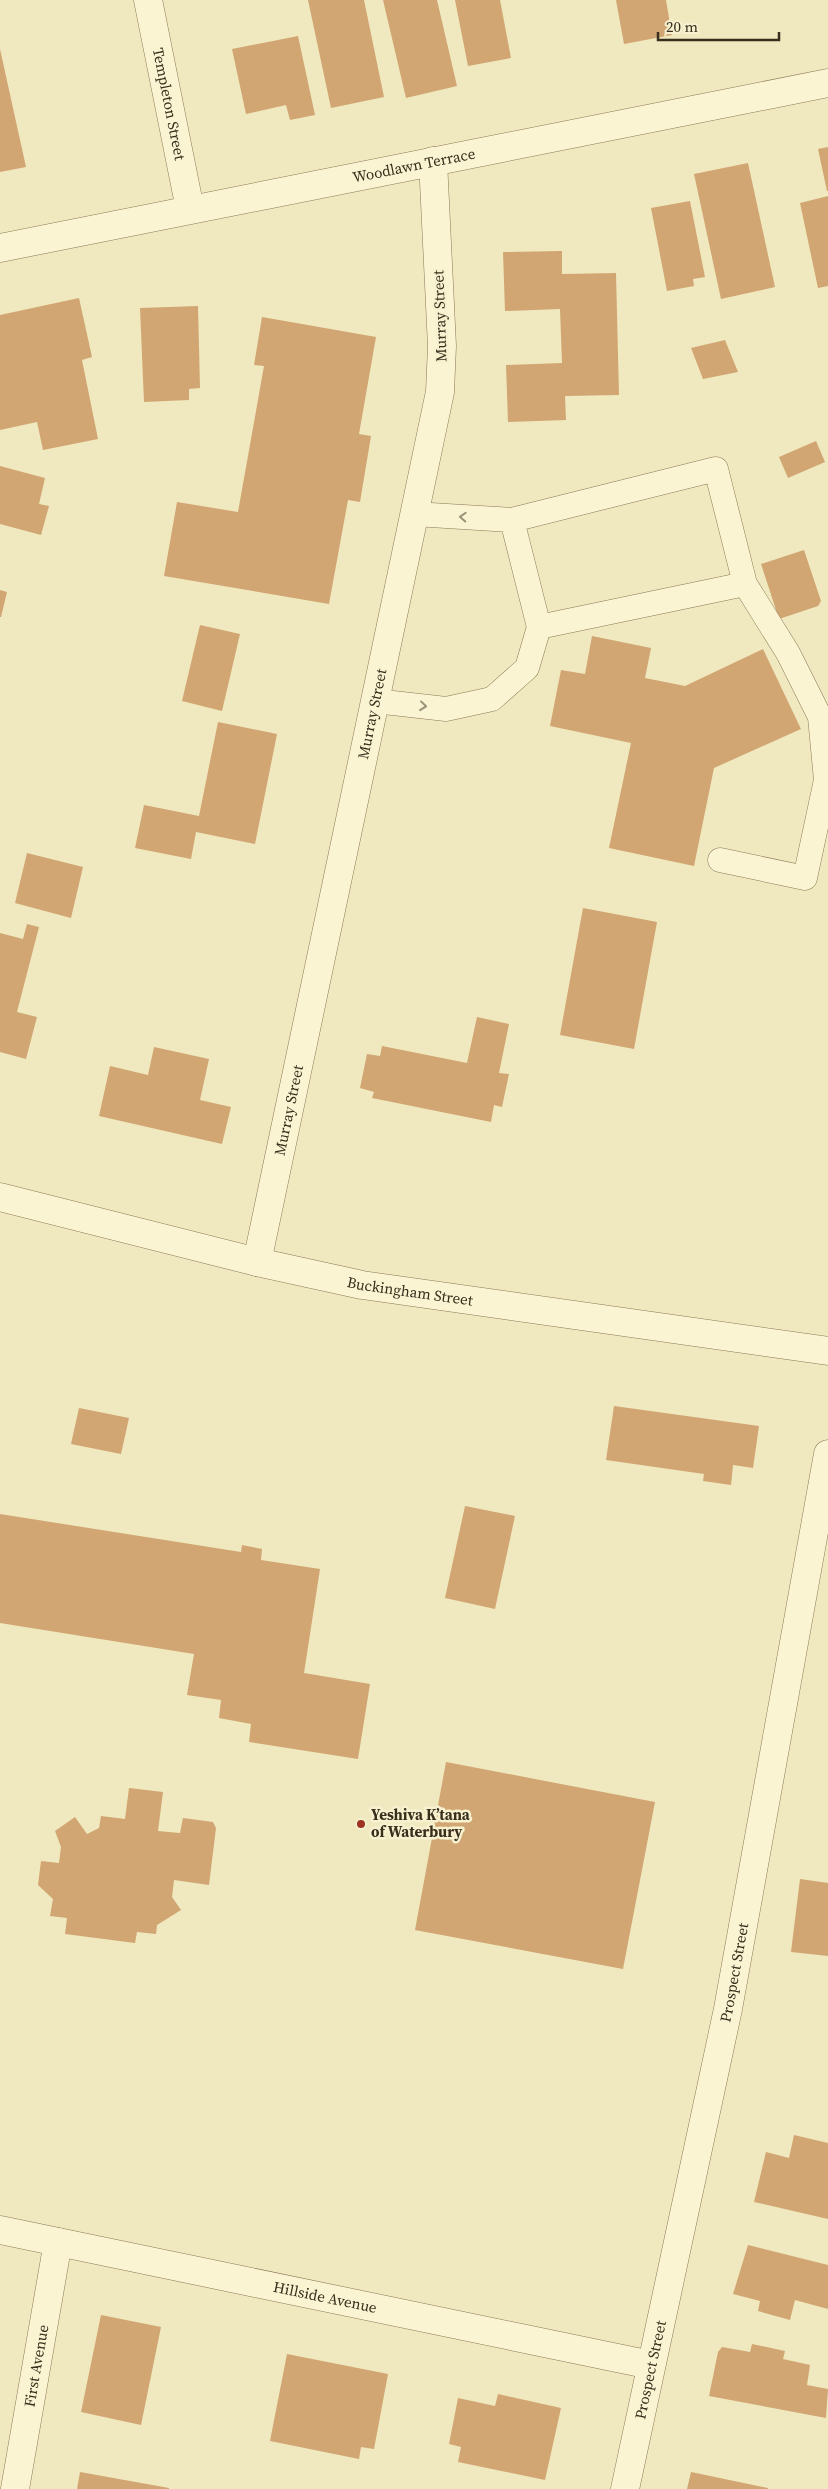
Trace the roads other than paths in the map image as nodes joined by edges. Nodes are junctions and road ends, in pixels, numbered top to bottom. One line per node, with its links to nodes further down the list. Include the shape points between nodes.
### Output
1 (148, 0): 4 (street, Templeton Street)
2 (828, 83): 3 (street, Woodlawn Terrace)
3 (433, 161): 4 (street, Woodlawn Terrace); 6 (street, Murray Street, via 442,371)
4 (190, 209): 5 (street, Woodlawn Terrace)
5 (0, 248)
6 (414, 514): 7 (lane, one-way to 6); 10 (street, Murray Street)
7 (512, 520): 8 (lane, via 716,469); 9 (lane)
8 (745, 584): 9 (lane); 11 (lane, via 788,653 820,717 826,780 805,878)
9 (539, 626): 10 (lane, one-way to 9, via 446,709 492,699 527,668)
10 (375, 701): 13 (street, Murray Street)
11 (720, 860)
12 (0, 1197): 13 (street, Buckingham Street)
13 (257, 1262): 14 (street, Buckingham Street, via 390,1290)
14 (828, 1351)
15 (828, 1454): 18 (street, Prospect Street, via 728,2009)
16 (0, 2230): 17 (street, Hillside Avenue)
17 (58, 2242): 18 (street, Hillside Avenue); 19 (street, First Avenue)
18 (651, 2365): 20 (street, Prospect Street)
19 (15, 2489)
20 (624, 2489)

